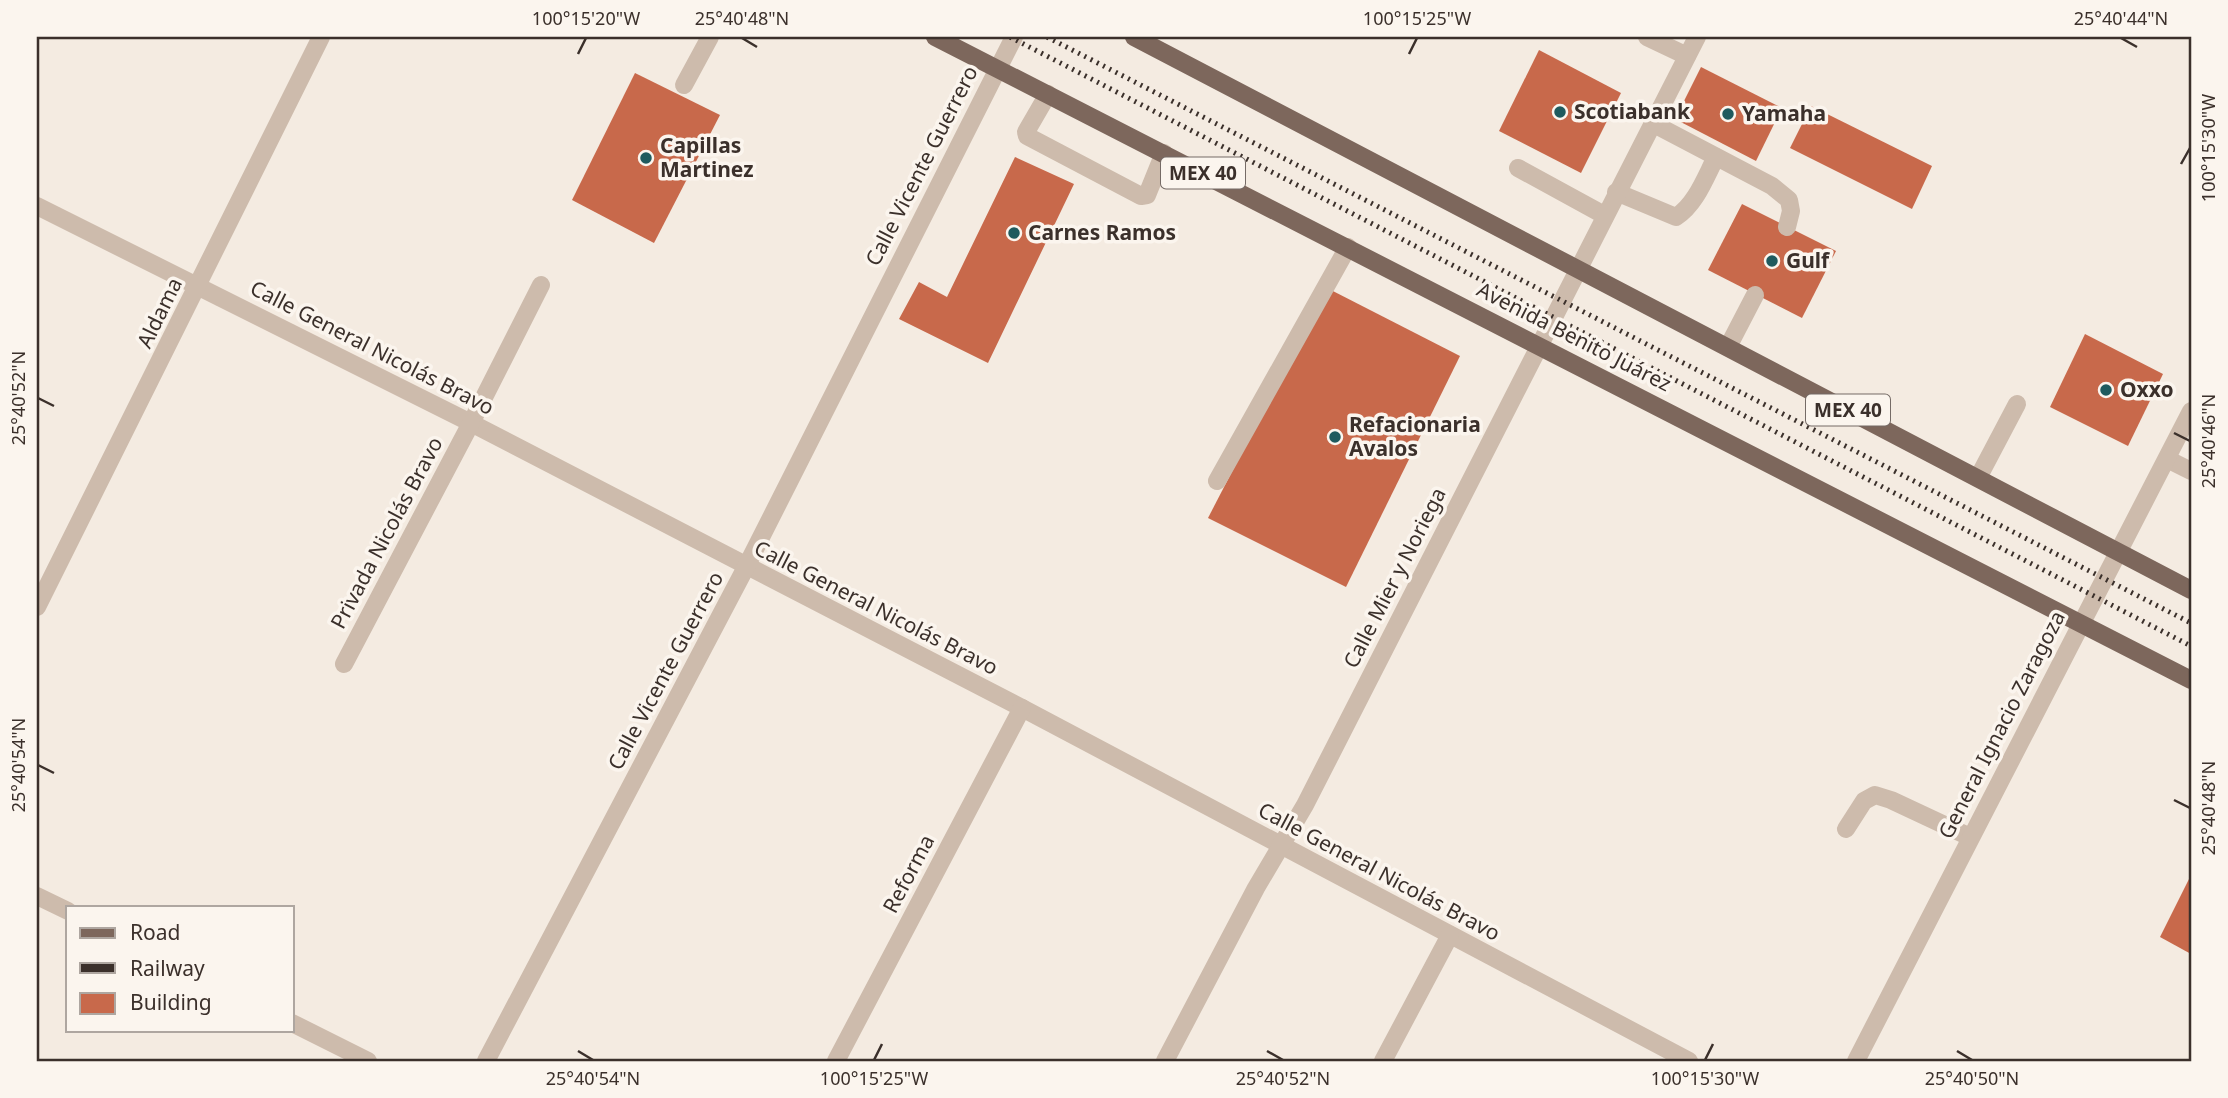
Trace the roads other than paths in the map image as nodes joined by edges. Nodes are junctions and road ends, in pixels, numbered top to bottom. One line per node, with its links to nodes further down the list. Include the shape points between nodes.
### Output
1 (321, 37): 23 (street, Aldama)
2 (710, 37): 10 (street)
3 (935, 37): 9 (main road, Avenida Benito Juárez / MEX 40)
4 (1014, 37): 9 (street, Calle Vicente Guerrero)
5 (1647, 37): 8 (street)
6 (1697, 37): 8 (street, Calle Mier y Noriega)
7 (1141, 38): 21 (main road, MEX 40)
8 (1687, 56): 12 (street, Calle Mier y Noriega)
9 (996, 68): 11 (main road, Avenida Benito Juárez / MEX 40); 35 (street, Calle Vicente Guerrero)
10 (684, 85)
11 (1048, 94): 13 (main road, Avenida Benito Juárez / MEX 40); 13 (street, via 1027,136 1141,196 1147,194)
12 (1652, 123): 14 (street); 16 (street, Calle Mier y Noriega)
13 (1164, 153): 20 (main road, Avenida Benito Juárez / MEX 40)
14 (1716, 157): 16 (street, via 1695,197 1676,217); 19 (street, via 1789,200)
15 (1518, 168): 18 (street)
16 (1616, 192): 18 (street, Calle Mier y Noriega)
17 (37, 206): 23 (street, Calle General Nicolás Bravo)
18 (1604, 215): 21 (street, Calle Mier y Noriega)
19 (1787, 227)
20 (1348, 247): 25 (main road, Avenida Benito Juárez / MEX 40); 33 (street)
21 (1577, 267): 25 (street, Calle Mier y Noriega); 26 (main road, MEX 40)
22 (541, 285): 29 (street, Privada Nicolás Bravo)
23 (198, 287): 29 (street, Calle General Nicolás Bravo); 37 (street, Aldama)
24 (1755, 295): 26 (street)
25 (1539, 345): 38 (main road, Avenida Benito Juárez / MEX 40); 44 (street, Calle Mier y Noriega)
26 (1728, 347): 32 (main road, MEX 40)
27 (2017, 404): 32 (street)
28 (2191, 411): 30 (street, General Ignacio Zaragoza)
29 (471, 423): 35 (street, Calle General Nicolás Bravo); 39 (street, Privada Nicolás Bravo)
30 (2166, 459): 31 (street); 34 (street, General Ignacio Zaragoza)
31 (2191, 471)
32 (1978, 478): 34 (main road, MEX 40)
33 (1217, 481)
34 (2118, 553): 36 (main road, MEX 40); 38 (street, General Ignacio Zaragoza)
35 (746, 568): 41 (street, Calle General Nicolás Bravo); 51 (street, Calle Vicente Guerrero)
36 (2191, 590)
37 (37, 607)
38 (2080, 624): 40 (main road, Avenida Benito Juárez / MEX 40); 43 (street, General Ignacio Zaragoza)
39 (344, 664)
40 (2191, 680)
41 (1022, 708): 44 (street, Calle General Nicolás Bravo); 52 (street, Reforma)
42 (1846, 829): 43 (street, via 1864,801 1875,795)
43 (1970, 836): 56 (street, General Ignacio Zaragoza)
44 (1282, 846): 47 (street, Calle General Nicolás Bravo); 53 (street, Calle Mier y Noriega)
45 (37, 895): 46 (street)
46 (66, 910)
47 (1450, 935): 49 (street, Calle General Nicolás Bravo); 54 (street)
48 (294, 1024): 50 (street)
49 (1660, 1054): 55 (street, Calle General Nicolás Bravo)
50 (368, 1061)
51 (486, 1061)
52 (836, 1061)
53 (1165, 1061)
54 (1383, 1061)
55 (1689, 1061)
56 (1856, 1061)

